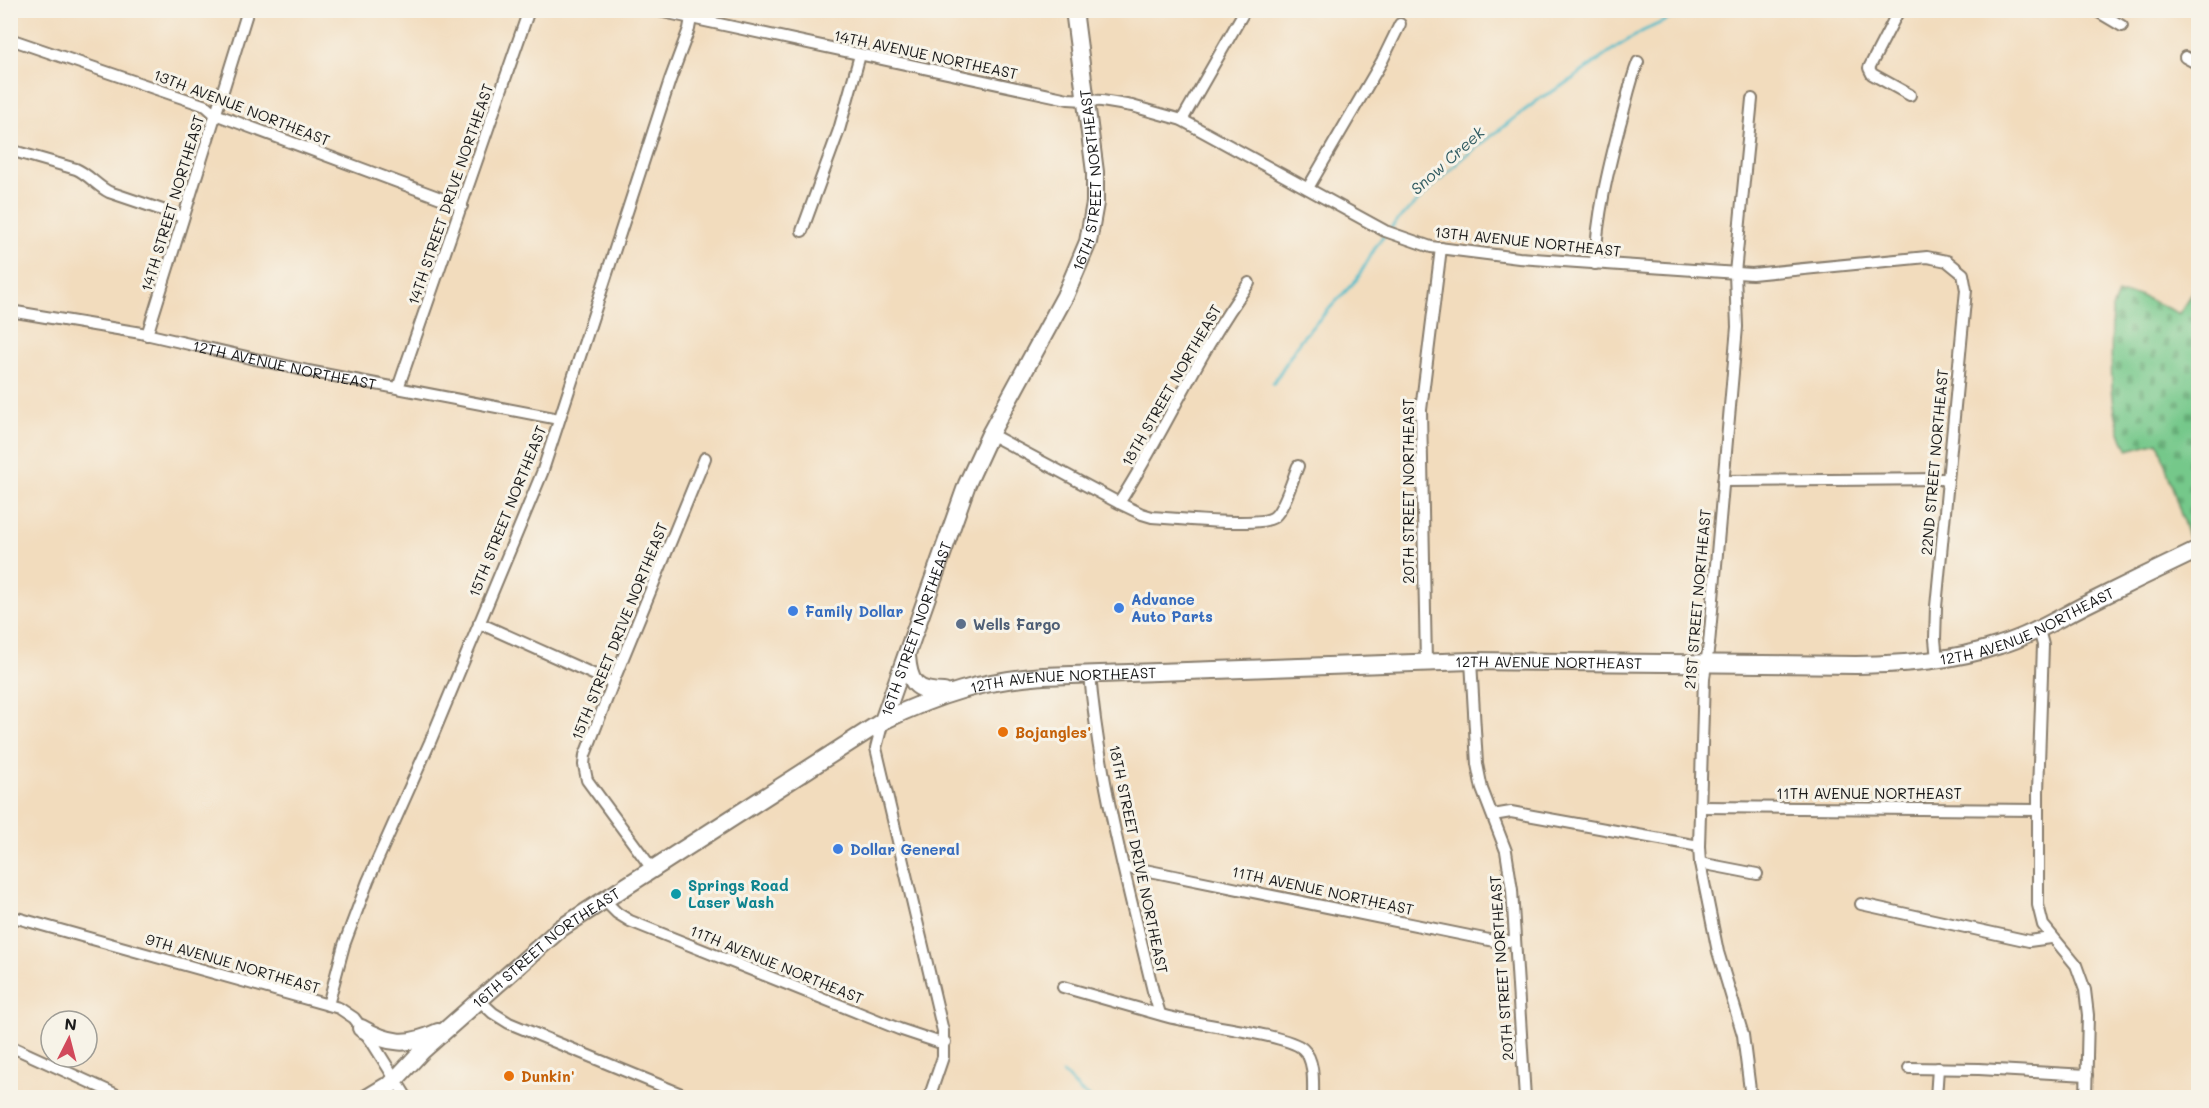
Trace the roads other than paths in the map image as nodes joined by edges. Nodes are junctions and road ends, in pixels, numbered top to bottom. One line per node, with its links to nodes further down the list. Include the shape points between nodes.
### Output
1 (248, 10): 19 (street, 14TH STREET NORTHEAST)
2 (529, 10): 23 (street, 14TH STREET DRIVE NORTHEAST)
3 (654, 10): 8 (street, 14TH AVENUE NORTHEAST)
4 (1074, 10): 18 (main road, 16TH STREET NORTHEAST)
5 (1245, 10): 20 (street)
6 (1899, 10): 16 (street, via 1869,68 1872,74)
7 (2095, 10): 10 (street)
8 (690, 18): 12 (street, 14TH AVENUE NORTHEAST); 34 (street, 15TH STREET NORTHEAST)
9 (1400, 24): 22 (street)
10 (2122, 26)
11 (10, 39): 19 (street, 13TH AVENUE NORTHEAST, via 206,106)
12 (861, 55): 18 (street, 14TH AVENUE NORTHEAST); 25 (street)
13 (2185, 57): 15 (street)
14 (1638, 62): 27 (street, via 1599,211)
15 (2199, 64)
16 (1910, 95)
17 (1752, 99): 29 (street, 21ST STREET NORTHEAST)
18 (1086, 100): 20 (street, 13TH AVENUE NORTHEAST, via 1132,106); 35 (main road, 16TH STREET NORTHEAST, via 1096,188 1088,242 1065,296)
19 (215, 114): 23 (street, 13TH AVENUE NORTHEAST); 24 (street, 14TH STREET NORTHEAST)
20 (1182, 120): 22 (street, 13TH AVENUE NORTHEAST)
21 (10, 150): 24 (street, via 84,172 109,192)
22 (1308, 188): 26 (street, 13TH AVENUE NORTHEAST, via 1385,231)
23 (462, 206): 33 (street, 14TH STREET DRIVE NORTHEAST)
24 (183, 217): 32 (street, 14TH STREET NORTHEAST)
25 (802, 231)
26 (1441, 248): 27 (street, 13TH AVENUE NORTHEAST); 47 (street, 20TH STREET NORTHEAST, via 1421,410)
27 (1595, 264): 29 (street, 13TH AVENUE NORTHEAST)
28 (1958, 270): 29 (street, 13TH AVENUE NORTHEAST, via 1947,261 1927,257); 38 (street, 22ND STREET NORTHEAST, via 1963,274 1966,290)
29 (1735, 273): 39 (street, 21ST STREET NORTHEAST, via 1737,327)
30 (1250, 283): 40 (street, 18TH STREET NORTHEAST, via 1205,352)
31 (10, 311): 32 (street, 12TH AVENUE NORTHEAST)
32 (147, 335): 33 (street, 12TH AVENUE NORTHEAST)
33 (398, 388): 34 (street, 12TH AVENUE NORTHEAST)
34 (560, 419): 42 (street, 15TH STREET NORTHEAST, via 542,473)
35 (990, 435): 40 (street); 44 (main road, 16TH STREET NORTHEAST, via 953,519)
36 (705, 458): 50 (street, 15TH STREET DRIVE NORTHEAST)
37 (1298, 466): 40 (street, via 1277,515 1261,522 1152,517)
38 (1947, 479): 39 (street); 45 (street, 22ND STREET NORTHEAST, via 1936,607)
39 (1723, 481): 48 (street, 21ST STREET NORTHEAST)
40 (1119, 503)
41 (2199, 550): 43 (main road, 12TH AVENUE NORTHEAST)
42 (479, 623): 50 (street); 68 (street, 15TH STREET NORTHEAST, via 368,881 344,945)
43 (2039, 630): 45 (main road, 12TH AVENUE NORTHEAST, via 2001,645); 54 (street, via 2043,645)
44 (906, 655): 51 (main road, via 909,675 915,684 925,690); 52 (main road, 16TH STREET NORTHEAST)
45 (1937, 660): 48 (main road, 12TH AVENUE NORTHEAST, via 1866,665)
46 (1471, 661): 47 (main road, 12TH AVENUE NORTHEAST); 48 (main road, 12TH AVENUE NORTHEAST); 55 (street, 20TH STREET NORTHEAST, via 1477,764)
47 (1426, 662): 49 (main road, 12TH AVENUE NORTHEAST)
48 (1707, 664): 53 (street, 21ST STREET NORTHEAST)
49 (1090, 674): 51 (main road, 12TH AVENUE NORTHEAST, via 1005,680); 58 (street, 18TH STREET DRIVE NORTHEAST, via 1102,766)
50 (613, 683): 59 (street, 15TH STREET DRIVE NORTHEAST, via 585,755 585,774 596,795)
51 (951, 692): 52 (main road, 12TH AVENUE NORTHEAST)
52 (883, 721): 59 (main road, 16TH STREET NORTHEAST); 72 (street, via 876,748)
53 (1700, 807): 54 (street, 11TH AVENUE NORTHEAST); 56 (street, 21ST STREET NORTHEAST)
54 (2038, 810): 64 (street, via 2038,905)
55 (1492, 815): 56 (street, via 1511,812); 65 (street, 20TH STREET NORTHEAST, via 1509,863)
56 (1699, 846): 57 (street, 21ST STREET NORTHEAST)
57 (1700, 863): 60 (street); 86 (street, 21ST STREET NORTHEAST, via 1718,952 1743,1035)
58 (1124, 868): 65 (street, 11TH AVENUE NORTHEAST, via 1494,941); 69 (street, 18TH STREET DRIVE NORTHEAST)
59 (653, 870): 61 (main road, 16TH STREET NORTHEAST)
60 (1757, 874)
61 (604, 900): 67 (main road, 16TH STREET NORTHEAST, via 549,938); 72 (street, 11TH AVENUE NORTHEAST, via 630,921 898,1029)
62 (1862, 903): 64 (street, via 2029,941)
63 (10, 916): 68 (street, 9TH AVENUE NORTHEAST)
64 (2051, 938): 76 (street, via 2076,966 2085,990)
65 (1515, 941): 85 (street, 20TH STREET NORTHEAST)
66 (1063, 987): 69 (street)
67 (479, 1000): 71 (main road, 16TH STREET NORTHEAST); 82 (street, via 509,1023)
68 (328, 1005): 70 (street, 9TH AVENUE NORTHEAST, via 349,1014)
69 (1160, 1014): 84 (street, via 1299,1046 1312,1071)
70 (362, 1028): 71 (main road, via 393,1042 408,1042); 77 (street, 9TH AVENUE NORTHEAST)
71 (447, 1028): 77 (main road, 16TH STREET NORTHEAST)
72 (945, 1042): 83 (street)
73 (10, 1046): 78 (street)
74 (1909, 1068): 75 (street)
75 (1938, 1068): 76 (street); 87 (street)
76 (2087, 1075): 88 (street)
77 (394, 1078): 79 (street); 80 (main road, 16TH STREET NORTHEAST); 81 (street, 9TH AVENUE NORTHEAST)
78 (124, 1098)
79 (361, 1098)
80 (378, 1098)
81 (407, 1098)
82 (691, 1098)
83 (929, 1098)
84 (1313, 1098)
85 (1525, 1098)
86 (1751, 1098)
87 (1936, 1098)
88 (2086, 1098)

